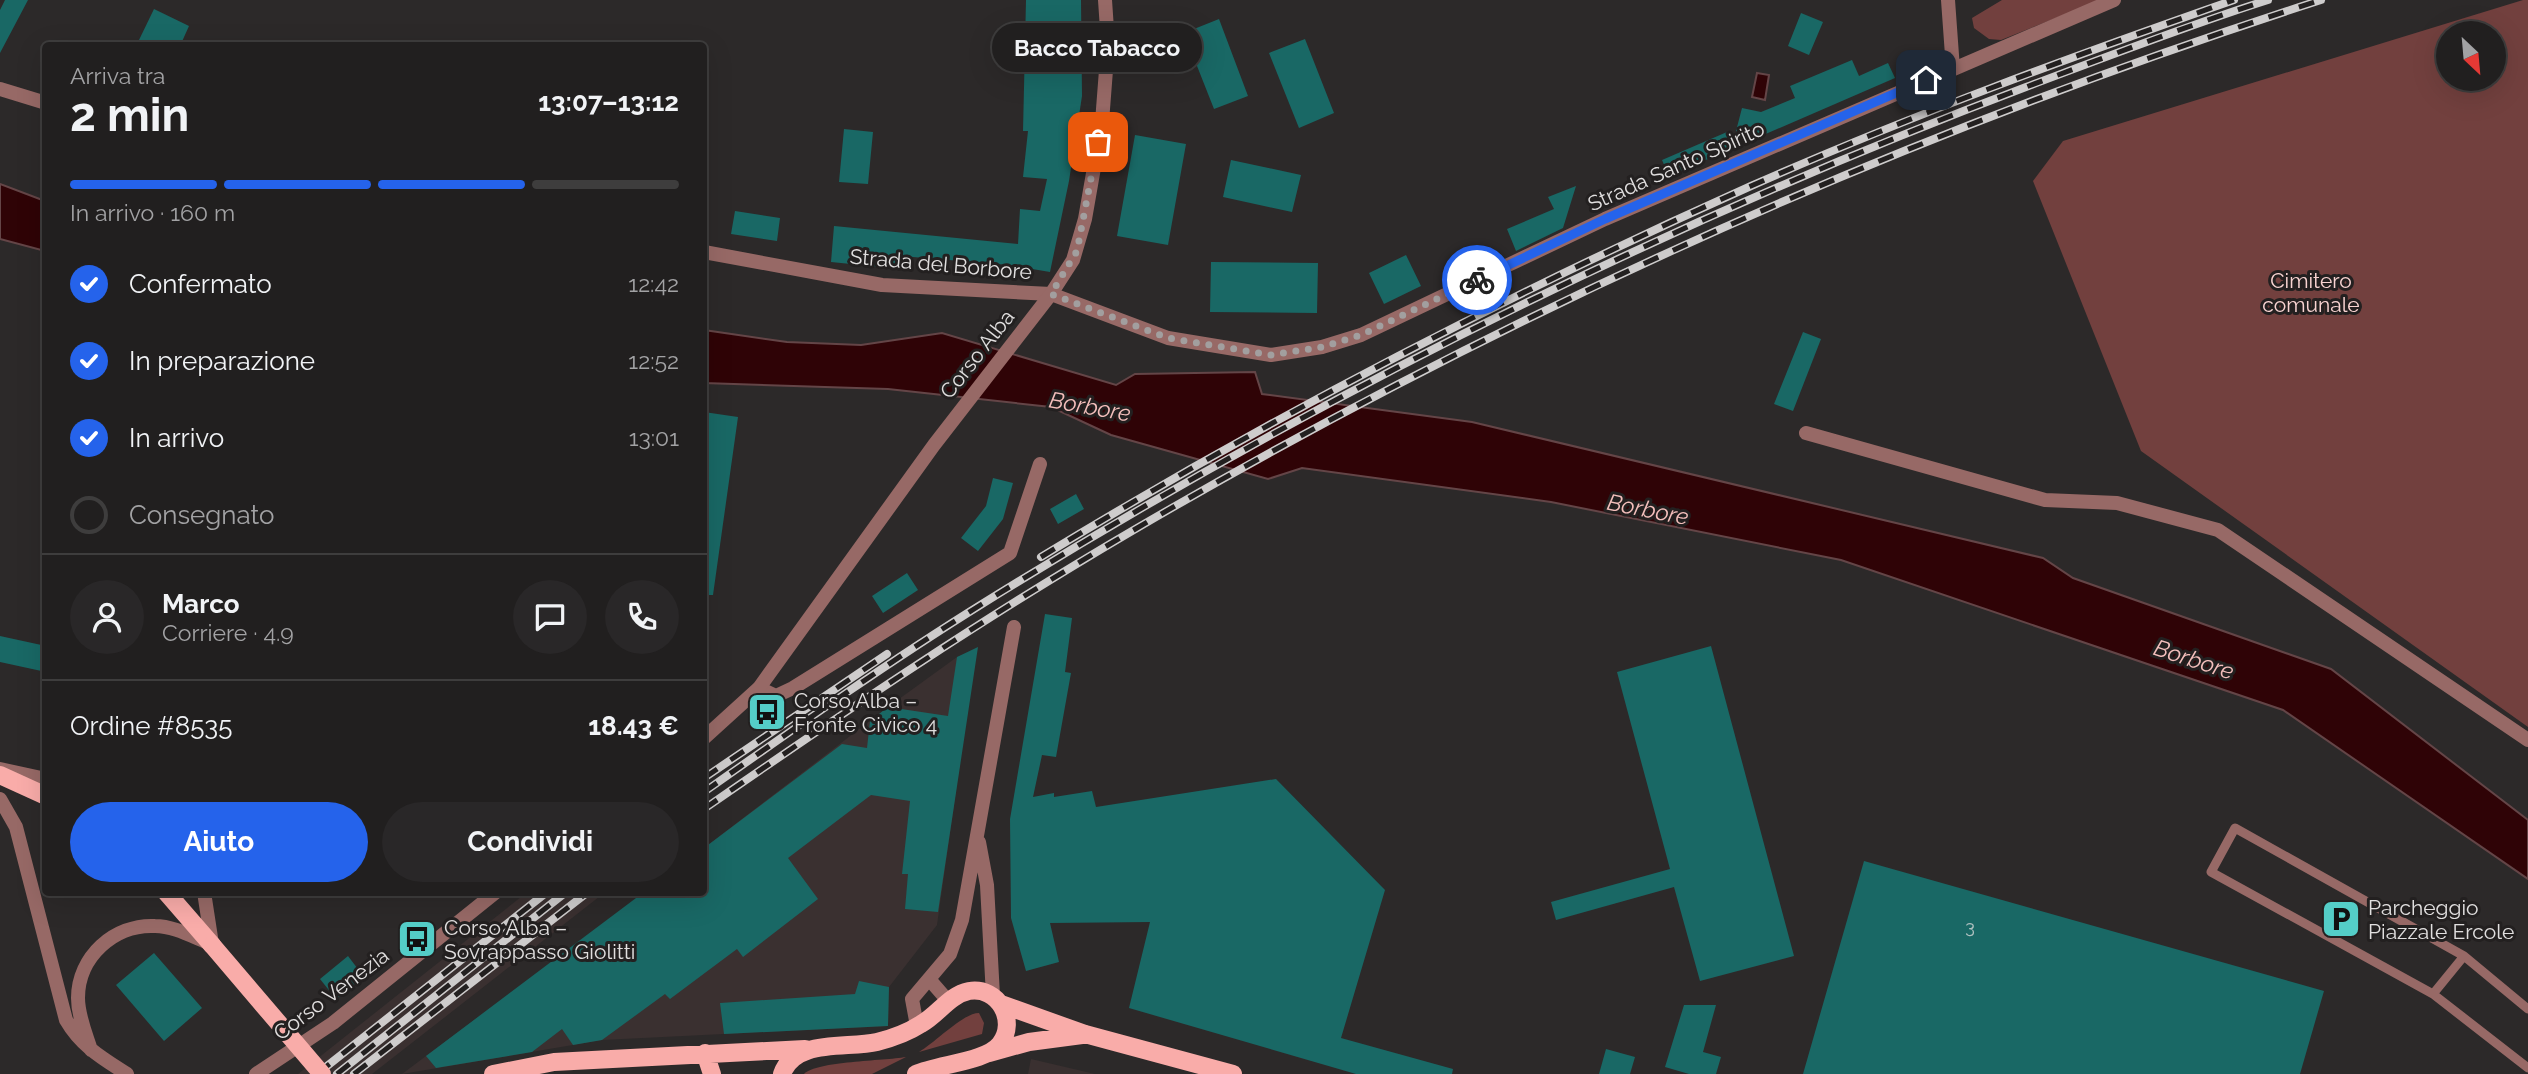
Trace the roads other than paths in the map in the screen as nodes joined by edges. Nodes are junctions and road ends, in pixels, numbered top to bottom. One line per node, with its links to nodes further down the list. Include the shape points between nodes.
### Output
1 (1105, 0): 8 (street, Corso Alba, via 1106,86 1089,195 1073,260)
2 (1948, 0): 4 (street)
3 (2114, 0): 4 (street, Strada Santo Spirito)
4 (1953, 69): 8 (street, Strada Santo Spirito, via 1605,219 1361,335 1322,347 1271,355 1168,338)
5 (0, 89): 6 (street)
6 (42, 102)
7 (707, 253): 8 (street, Strada del Borbore, via 882,285)
8 (1051, 294): 12 (street, Corso Alba, via 934,445)
9 (1806, 433): 14 (street, via 2045,500 2117,503 2218,530)
10 (1040, 464): 12 (street, via 1010,553 793,688 776,696)
11 (1014, 627): 20 (street)
12 (759, 688): 13 (street, Corso Alba)
13 (707, 735)
14 (2528, 740)
15 (0, 769): 17 (street)
16 (0, 775): 18 (main road)
17 (42, 778)
18 (42, 794)
19 (0, 799): 34 (street, via 16,827 65,1020)
20 (977, 831): 26 (street, via 957,937 950,954); 28 (street, via 987,885)
21 (169, 896): 24 (main road)
22 (205, 896): 24 (street)
23 (491, 896): 40 (street, Corso Venezia, via 333,1023)
24 (212, 945): 34 (street, via 156,925 133,927 111,936 93,953 82,974 78,999); 41 (main road, bridge)
25 (2464, 956): 27 (lane); 27 (lane, via 2235,828 2211,872); 30 (lane)
26 (929, 979): 29 (street); 31 (street, via 912,999)
27 (2433, 994): 37 (lane)
28 (997, 1000): 29 (main road, via 971,990); 32 (main road); 36 (main road, via 1006,1014 1005,1037)
29 (948, 1002): 31 (main road)
30 (2528, 1009)
31 (917, 1027): 33 (main road, via 872,1043)
32 (1085, 1034): 36 (main road); 46 (main road)
33 (812, 1049): 35 (main road); 44 (main road, via 789,1060)
34 (91, 1052): 39 (street)
35 (705, 1053): 42 (main road, via 554,1062); 43 (main road)
36 (989, 1053): 38 (main road)
37 (2528, 1068)
38 (945, 1069): 45 (main road)
39 (127, 1074)
40 (256, 1074)
41 (322, 1074)
42 (493, 1074)
43 (712, 1074)
44 (782, 1074)
45 (916, 1074)
46 (1233, 1074)

